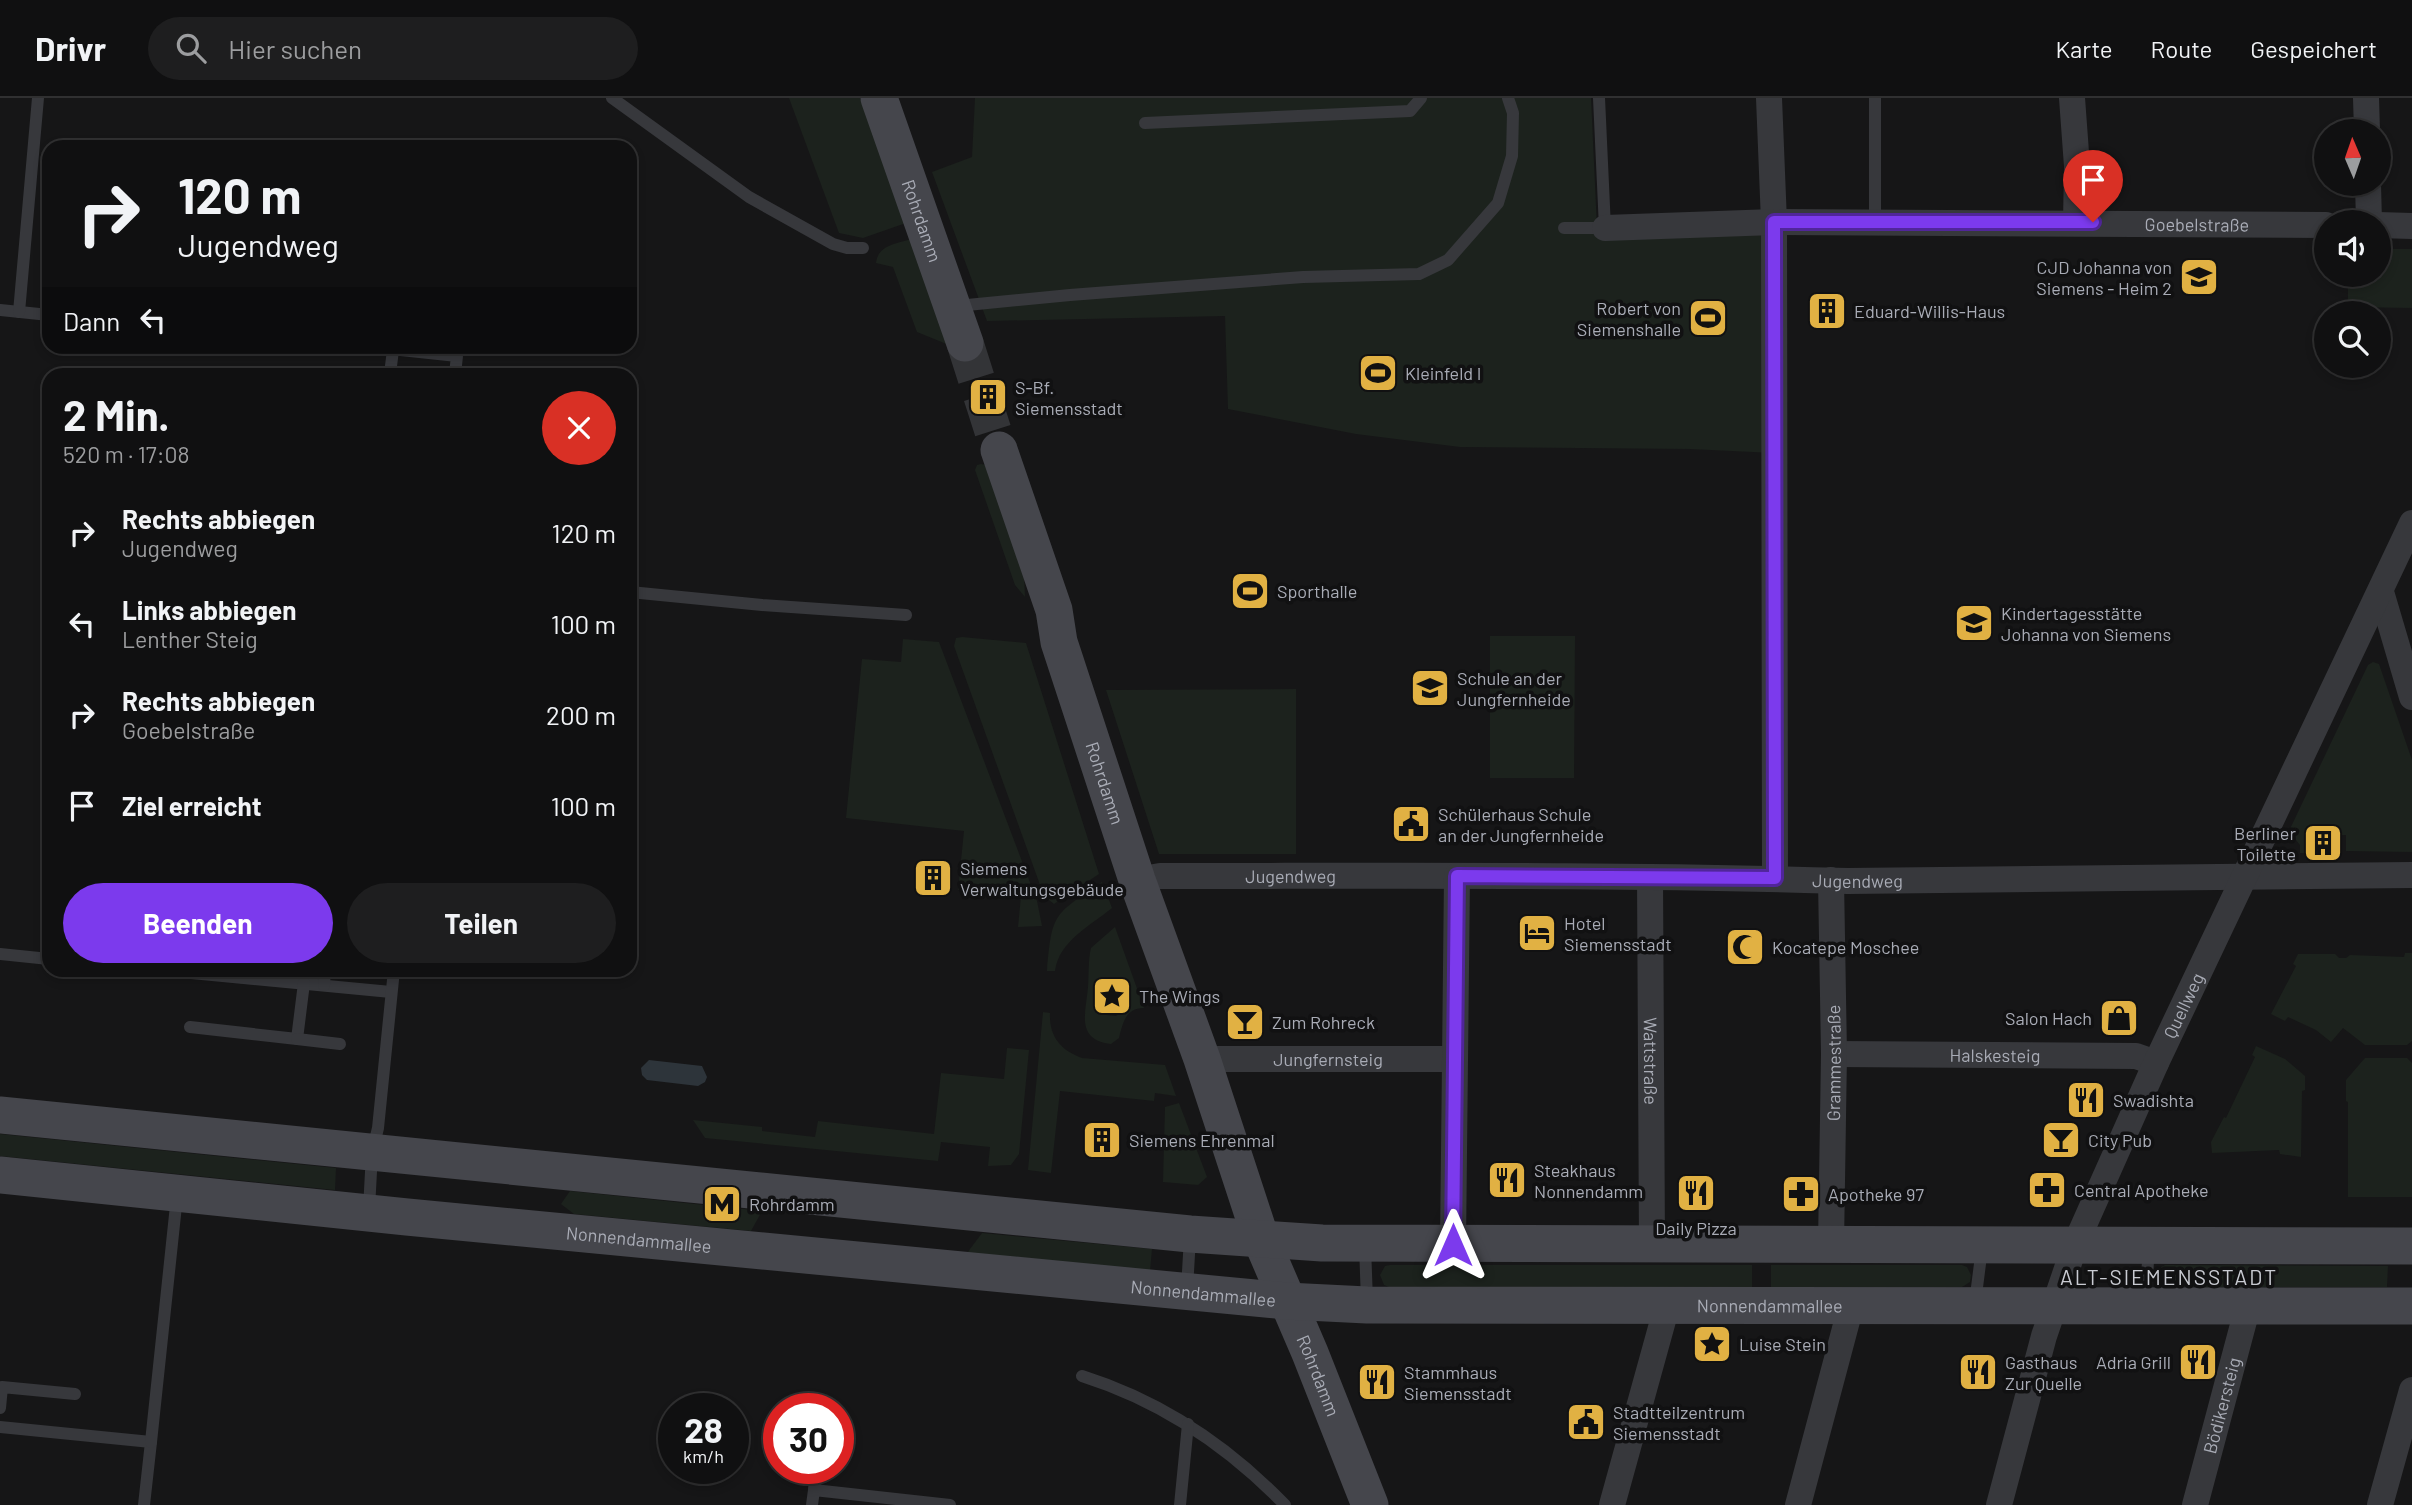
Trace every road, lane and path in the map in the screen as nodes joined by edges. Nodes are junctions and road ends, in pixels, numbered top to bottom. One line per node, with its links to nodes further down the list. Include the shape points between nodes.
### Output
1 (38, 98): 24 (lane)
2 (612, 98): 21 (lane, via 749,197 833,244)
3 (880, 98): 22 (main road, Rohrdamm)
4 (1421, 98): 12 (lane, via 1410,111)
5 (1508, 98): 22 (lane, via 1513,113 1512,156 1497,202 1448,260 1419,274 1289,278)
6 (1600, 98): 20 (lane)
7 (1769, 98): 13 (street)
8 (1875, 98): 15 (lane)
9 (2072, 98): 14 (street)
10 (2366, 98): 11 (street)
11 (2367, 119)
12 (1145, 123)
13 (1774, 222): 15 (street, Goebelstraße); 20 (street, Goebelstraße); 39 (street)
14 (2076, 222): 15 (street, Goebelstraße); 16 (street, Goebelstraße)
15 (1875, 223)
16 (2314, 225)
17 (2391, 225): 18 (street)
18 (2412, 226)
19 (1563, 228): 20 (lane)
20 (1605, 228)
21 (863, 247)
22 (953, 307): 26 (main road, Rohrdamm)
23 (0, 310): 24 (lane)
24 (19, 312): 25 (lane)
25 (42, 314)
26 (965, 343)
27 (436, 354): 28 (lane, via 457,356)
28 (456, 368)
29 (999, 450): 40 (main road, Rohrdamm)
30 (2412, 523): 31 (street, Quellweg)
31 (2381, 592): 34 (street); 37 (street, Quellweg)
32 (637, 593): 33 (lane)
33 (906, 615)
34 (2412, 697)
35 (2412, 875): 37 (street, Jugendweg)
36 (1457, 876): 38 (street, Jugendweg); 40 (street, Jugendweg, via 1160,876); 55 (street)
37 (2245, 876): 41 (street, Jugendweg); 56 (street, Quellweg)
38 (1650, 877): 39 (street, Jugendweg); 66 (street, Wattstraße)
39 (1775, 878): 41 (street, Jugendweg)
40 (1137, 880): 54 (main road, Rohrdamm)
41 (1831, 880): 53 (street, Grammestraße)
42 (0, 954): 43 (lane)
43 (42, 958)
44 (238, 977): 47 (lane)
45 (325, 977): 48 (lane)
46 (393, 977): 49 (lane)
47 (304, 983): 48 (lane); 51 (lane)
48 (324, 985): 49 (lane)
49 (391, 992): 58 (lane)
50 (190, 1027): 51 (lane)
51 (297, 1039): 52 (lane)
52 (340, 1044)
53 (1834, 1054): 56 (street, Halskesteig, via 2136,1056); 67 (street, Grammestraße)
54 (1202, 1059): 55 (street, Jungfernsteig); 63 (main road, Rohrdamm)
55 (1454, 1059): 65 (street)
56 (2156, 1063): 69 (street, Quellweg)
57 (0, 1115): 58 (main road)
58 (373, 1153): 61 (lane); 62 (main road)
59 (0, 1175): 60 (main road, Nonnendammallee)
60 (177, 1193): 61 (main road, Nonnendammallee); 88 (lane)
61 (368, 1213): 72 (main road, Nonnendammallee)
62 (1190, 1234): 63 (main road); 72 (lane)
63 (1261, 1239): 64 (main road); 73 (main road, Rohrdamm)
64 (1365, 1245): 65 (main road); 74 (lane)
65 (1453, 1245): 66 (main road)
66 (1652, 1245): 67 (main road)
67 (1831, 1245): 68 (main road)
68 (1982, 1245): 69 (main road); 77 (lane)
69 (2075, 1245): 70 (main road); 78 (street, Quellweg)
70 (2149, 1246): 71 (main road); 81 (lane)
71 (2412, 1246)
72 (1187, 1293): 73 (main road, Nonnendammallee)
73 (1286, 1301): 74 (main road, Nonnendammallee); 96 (main road, Rohrdamm)
74 (1367, 1305): 75 (main road, Nonnendammallee)
75 (1667, 1306): 76 (main road, Nonnendammallee); 97 (street)
76 (1851, 1306): 77 (main road, Nonnendammallee); 98 (street)
77 (1974, 1306): 78 (main road, Nonnendammallee)
78 (2054, 1306): 81 (main road, Nonnendammallee); 99 (street, Quellweg)
79 (2248, 1306): 80 (main road, Nonnendammallee); 81 (main road, Nonnendammallee); 100 (street, Bödikersteig)
80 (2412, 1306)
81 (2144, 1307)
82 (1082, 1376): 86 (lane, via 1112,1385)
83 (2412, 1390): 101 (street)
84 (75, 1394): 85 (lane, via 2,1387)
85 (0, 1408)
86 (1188, 1424): 94 (lane); 95 (lane, via 1255,1474)
87 (0, 1427): 88 (lane)
88 (151, 1443): 91 (lane)
89 (815, 1484): 90 (lane)
90 (814, 1490): 92 (lane); 93 (lane)
91 (144, 1505)
92 (812, 1505)
93 (950, 1505)
94 (1180, 1505)
95 (1285, 1505)
96 (1370, 1505)
97 (1612, 1505)
98 (1798, 1505)
99 (1998, 1505)
100 (2195, 1505)
101 (2380, 1505)

